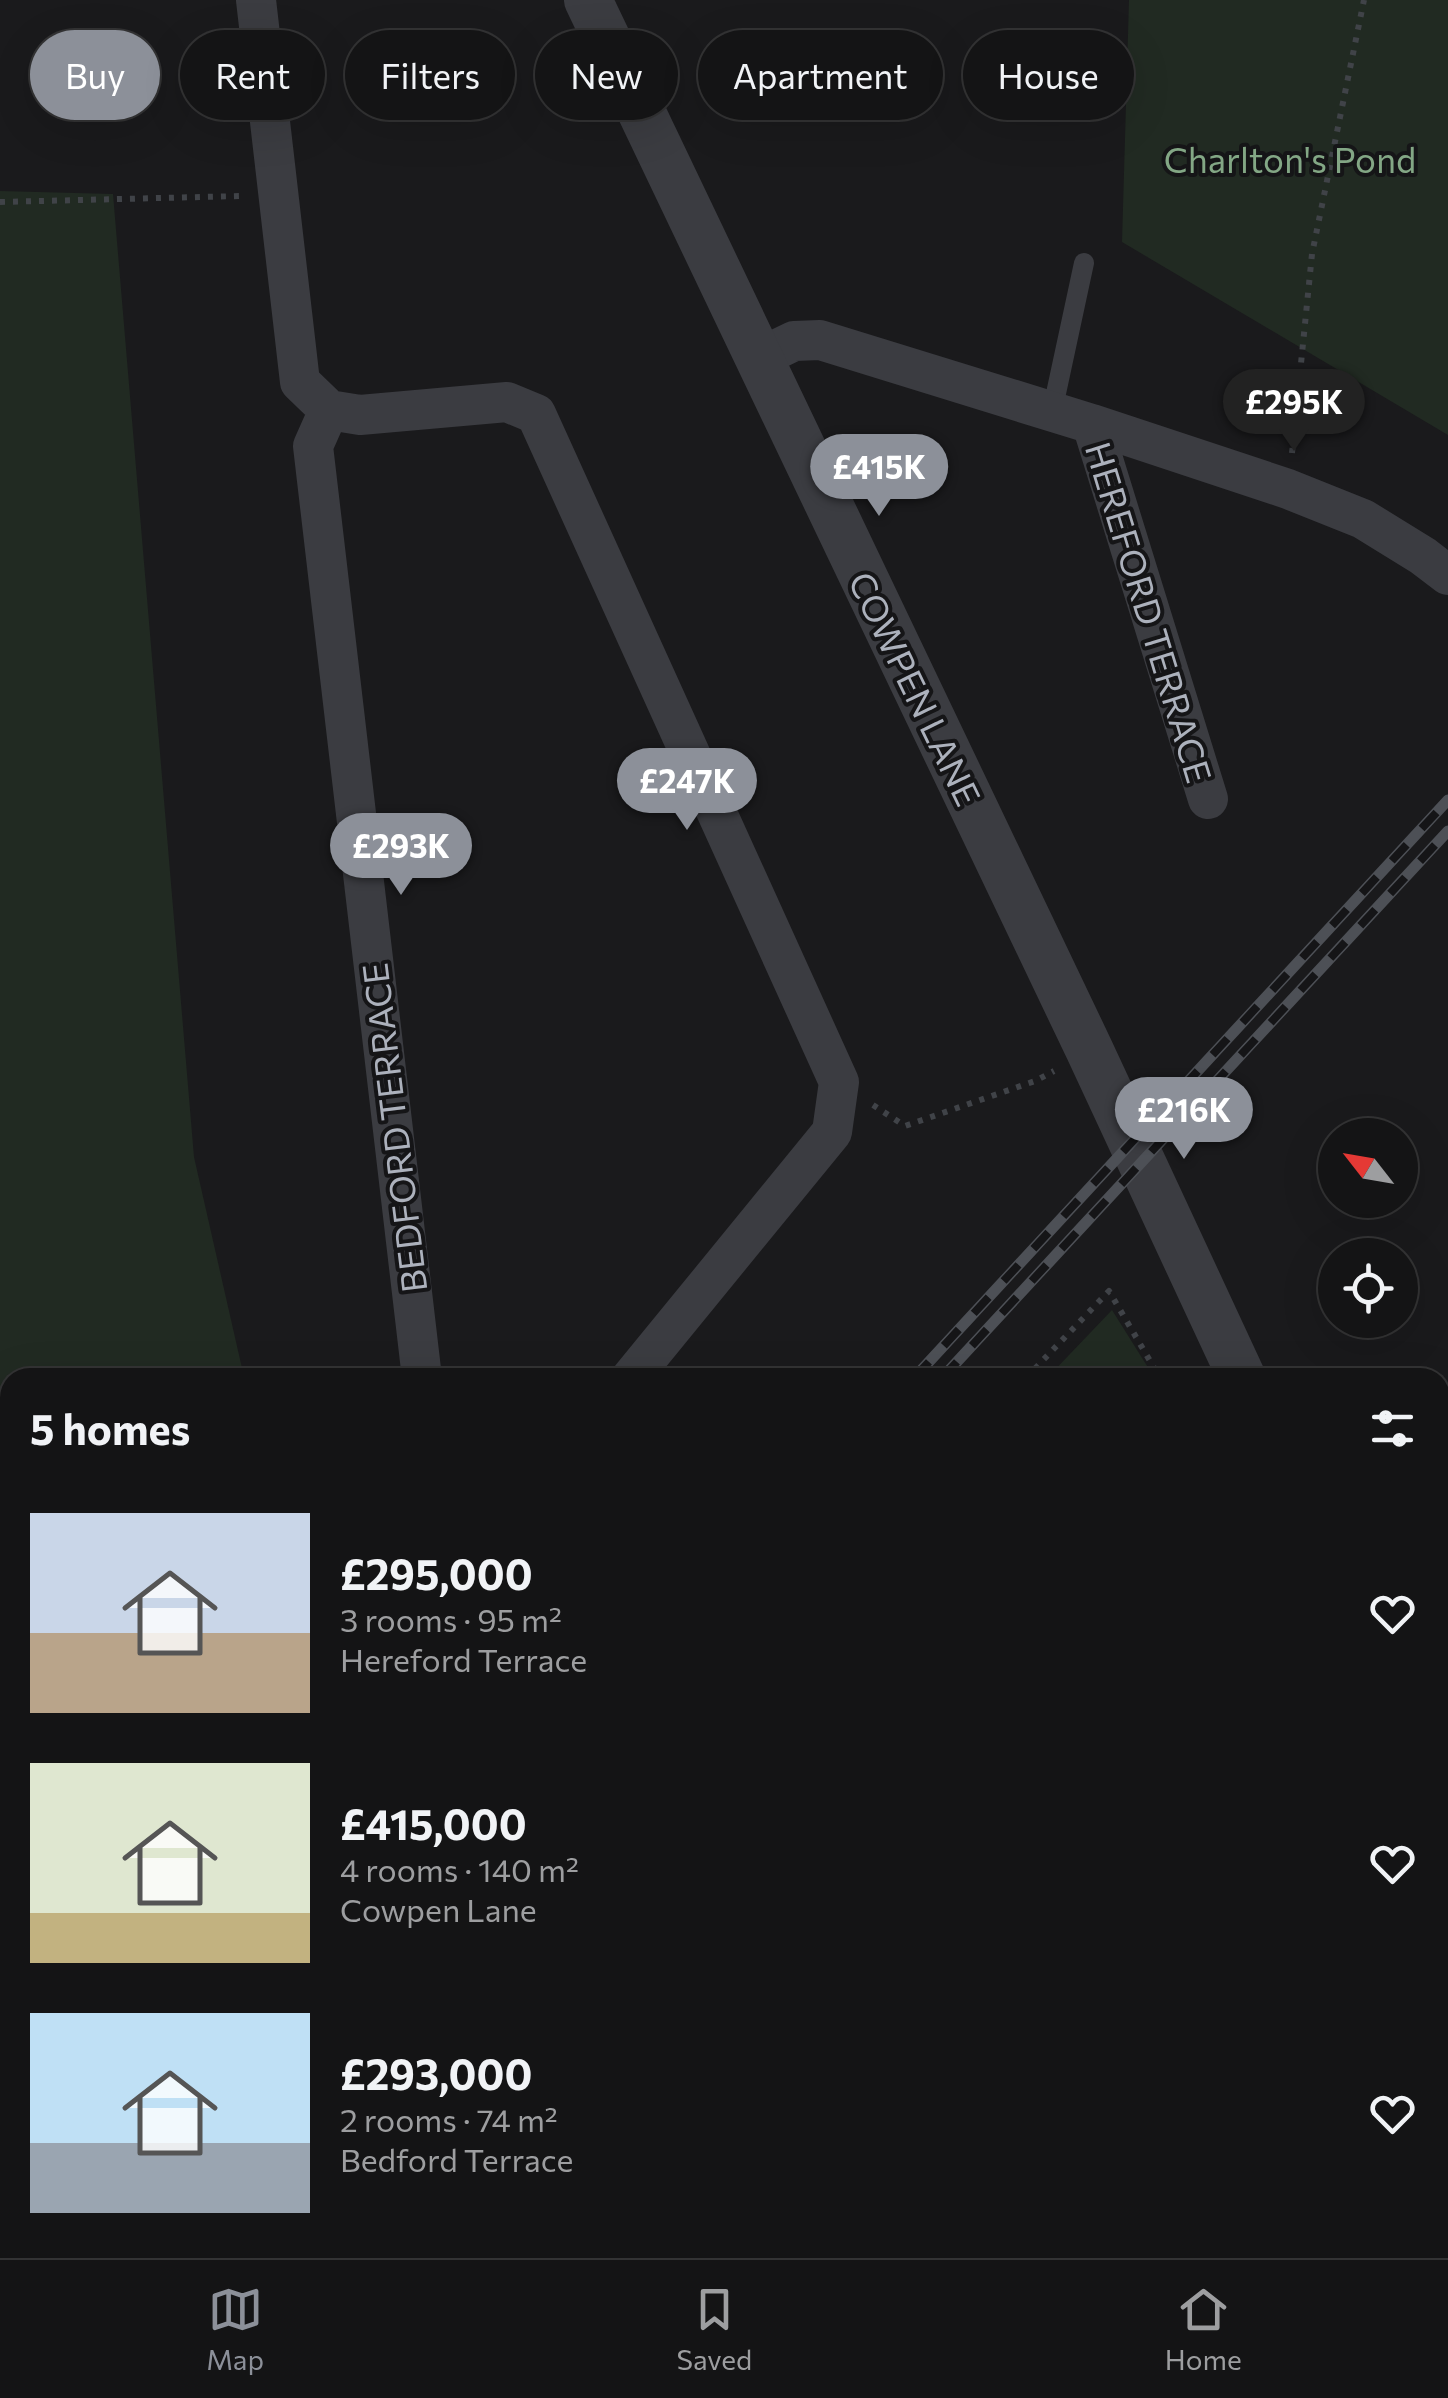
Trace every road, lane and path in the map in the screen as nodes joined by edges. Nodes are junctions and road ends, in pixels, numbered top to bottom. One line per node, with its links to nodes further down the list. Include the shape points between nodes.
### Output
1 (256, 0): 4 (street)
2 (588, 0): 7 (street, COWPEN LANE)
3 (1364, 0): 11 (path, via 1312,254)
4 (277, 195): 5 (path); 8 (street, via 300,382)
5 (0, 202)
6 (1084, 264): 9 (lane)
7 (759, 358): 9 (street, HEREFORD TERRACE, via 794,341 820,340); 20 (street, COWPEN LANE)
8 (330, 410): 14 (street, via 360,415 507,402 536,414); 16 (street, BEDFORD TERRACE, via 312,446)
9 (1052, 412): 10 (street, HEREFORD TERRACE)
10 (1092, 424): 11 (street, HEREFORD TERRACE); 13 (street, HEREFORD TERRACE)
11 (1288, 489): 12 (street, HEREFORD TERRACE, via 1363,519)
12 (1448, 575)
13 (1208, 799)
14 (839, 1082): 15 (path, via 905,1126); 17 (street, via 832,1132)
15 (1036, 1082)
16 (421, 1368)
17 (639, 1368)
18 (1036, 1368): 19 (path, via 1109,1291)
19 (1154, 1368)
20 (1237, 1368)

